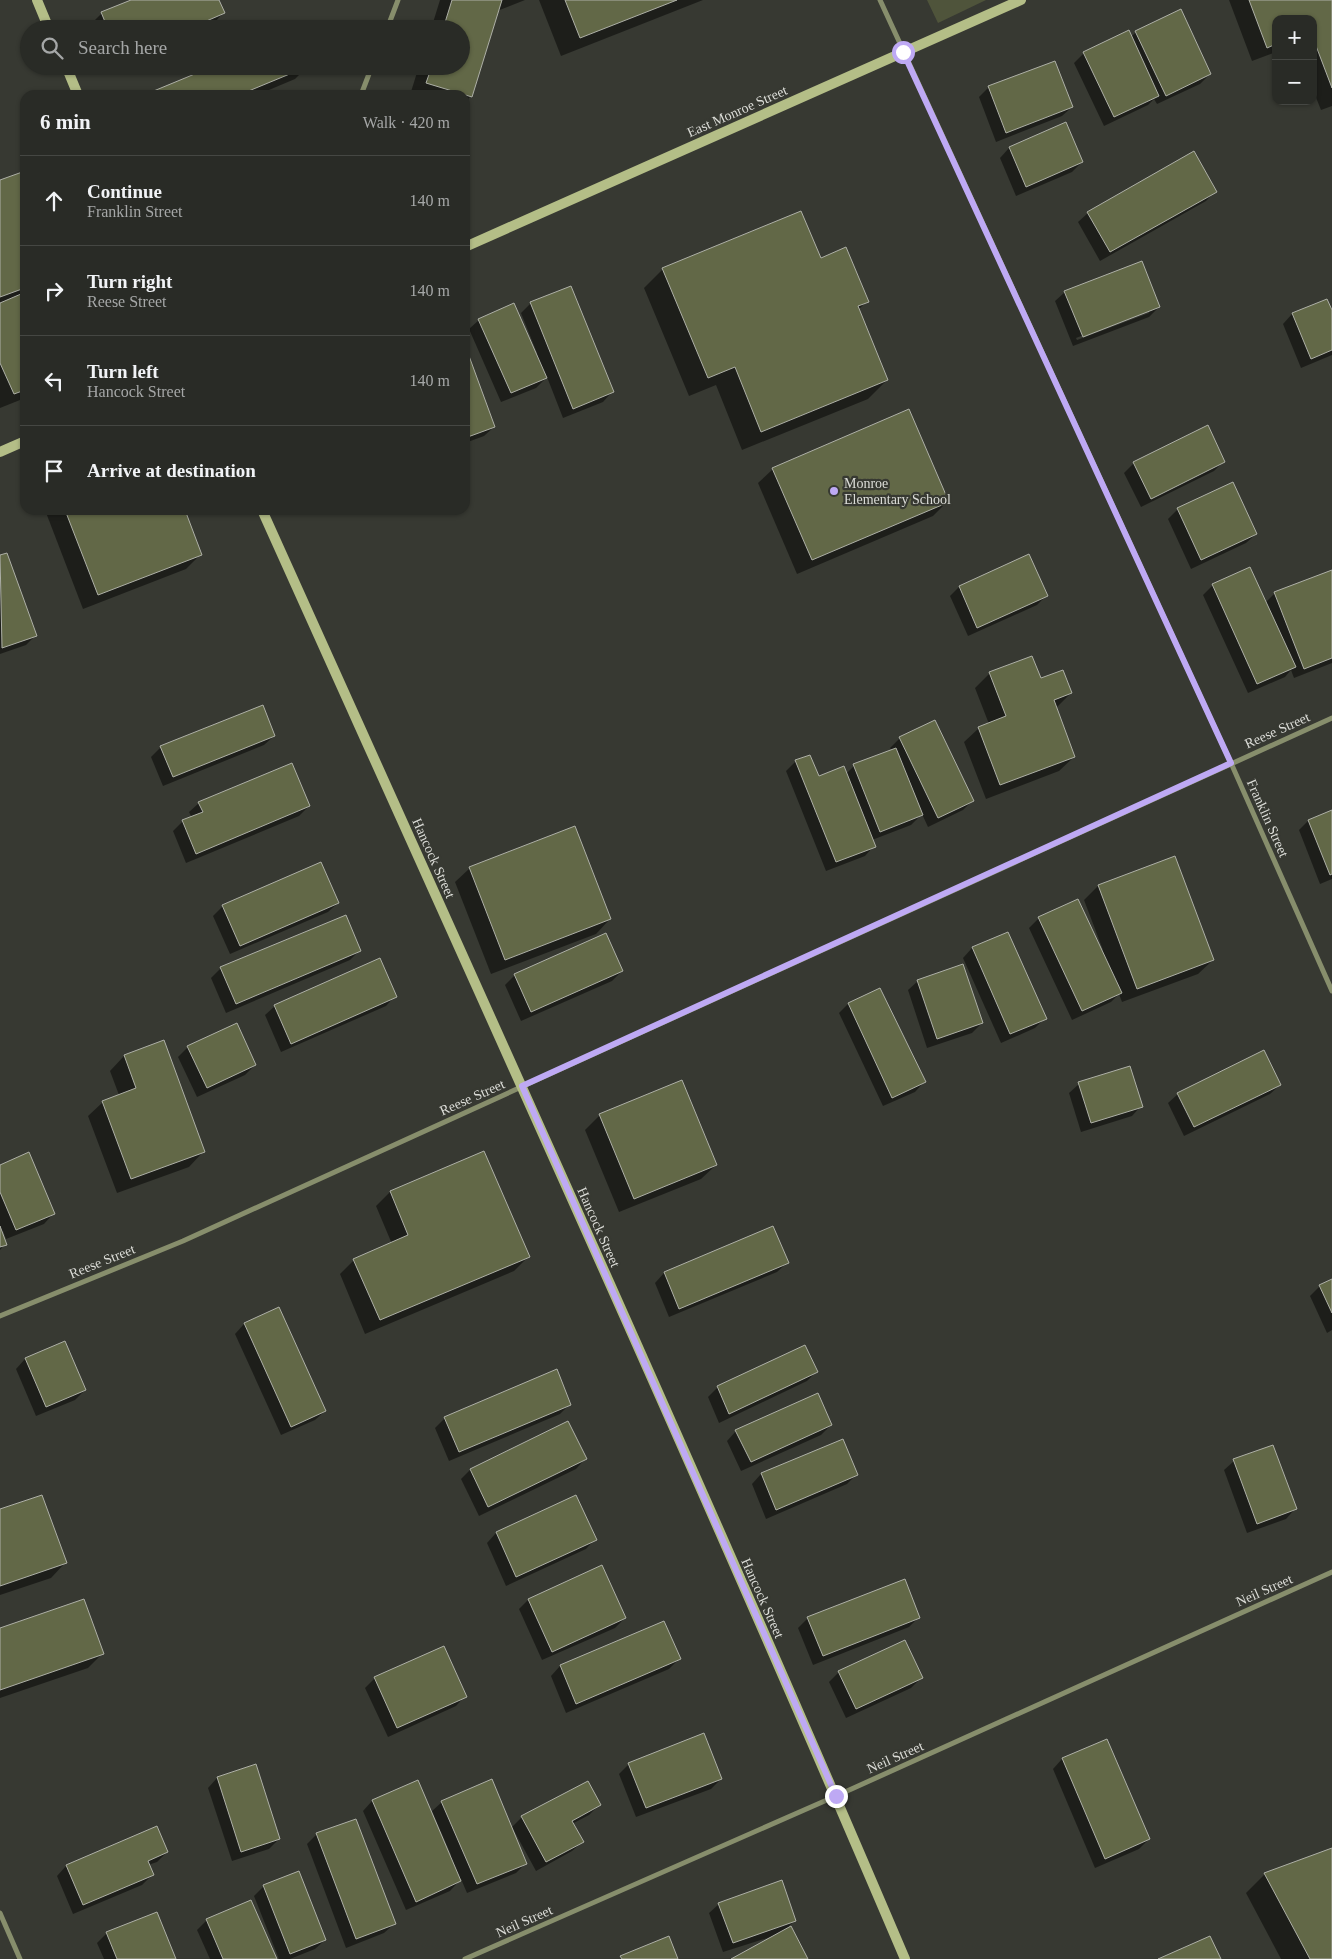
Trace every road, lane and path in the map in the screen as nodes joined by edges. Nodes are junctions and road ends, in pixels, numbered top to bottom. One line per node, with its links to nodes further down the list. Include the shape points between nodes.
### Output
1 (37, 0): 5 (street)
2 (398, 0): 6 (street)
3 (880, 0): 7 (street, Franklin Street)
4 (1021, 0): 7 (street, East Monroe Street)
5 (46, 20)
6 (390, 20)
7 (903, 52): 12 (street, East Monroe Street); 17 (street, Franklin Street)
8 (70, 75): 10 (street)
9 (369, 75): 11 (street)
10 (76, 90)
11 (363, 90)
12 (470, 245)
13 (20, 443): 14 (street)
14 (0, 452)
15 (264, 515): 19 (street, Hancock Street)
16 (1332, 718): 17 (street, Reese Street)
17 (1231, 763): 18 (street, Franklin Street); 19 (street, Reese Street)
18 (1332, 991)
19 (522, 1086): 20 (street, Reese Street, via 183,1240); 22 (street, Hancock Street)
20 (0, 1316)
21 (1332, 1572): 22 (street, Neil Street)
22 (836, 1796): 25 (street, Neil Street); 26 (street, Hancock Street)
23 (0, 1913): 24 (street)
24 (20, 1959)
25 (465, 1959)
26 (905, 1959)

